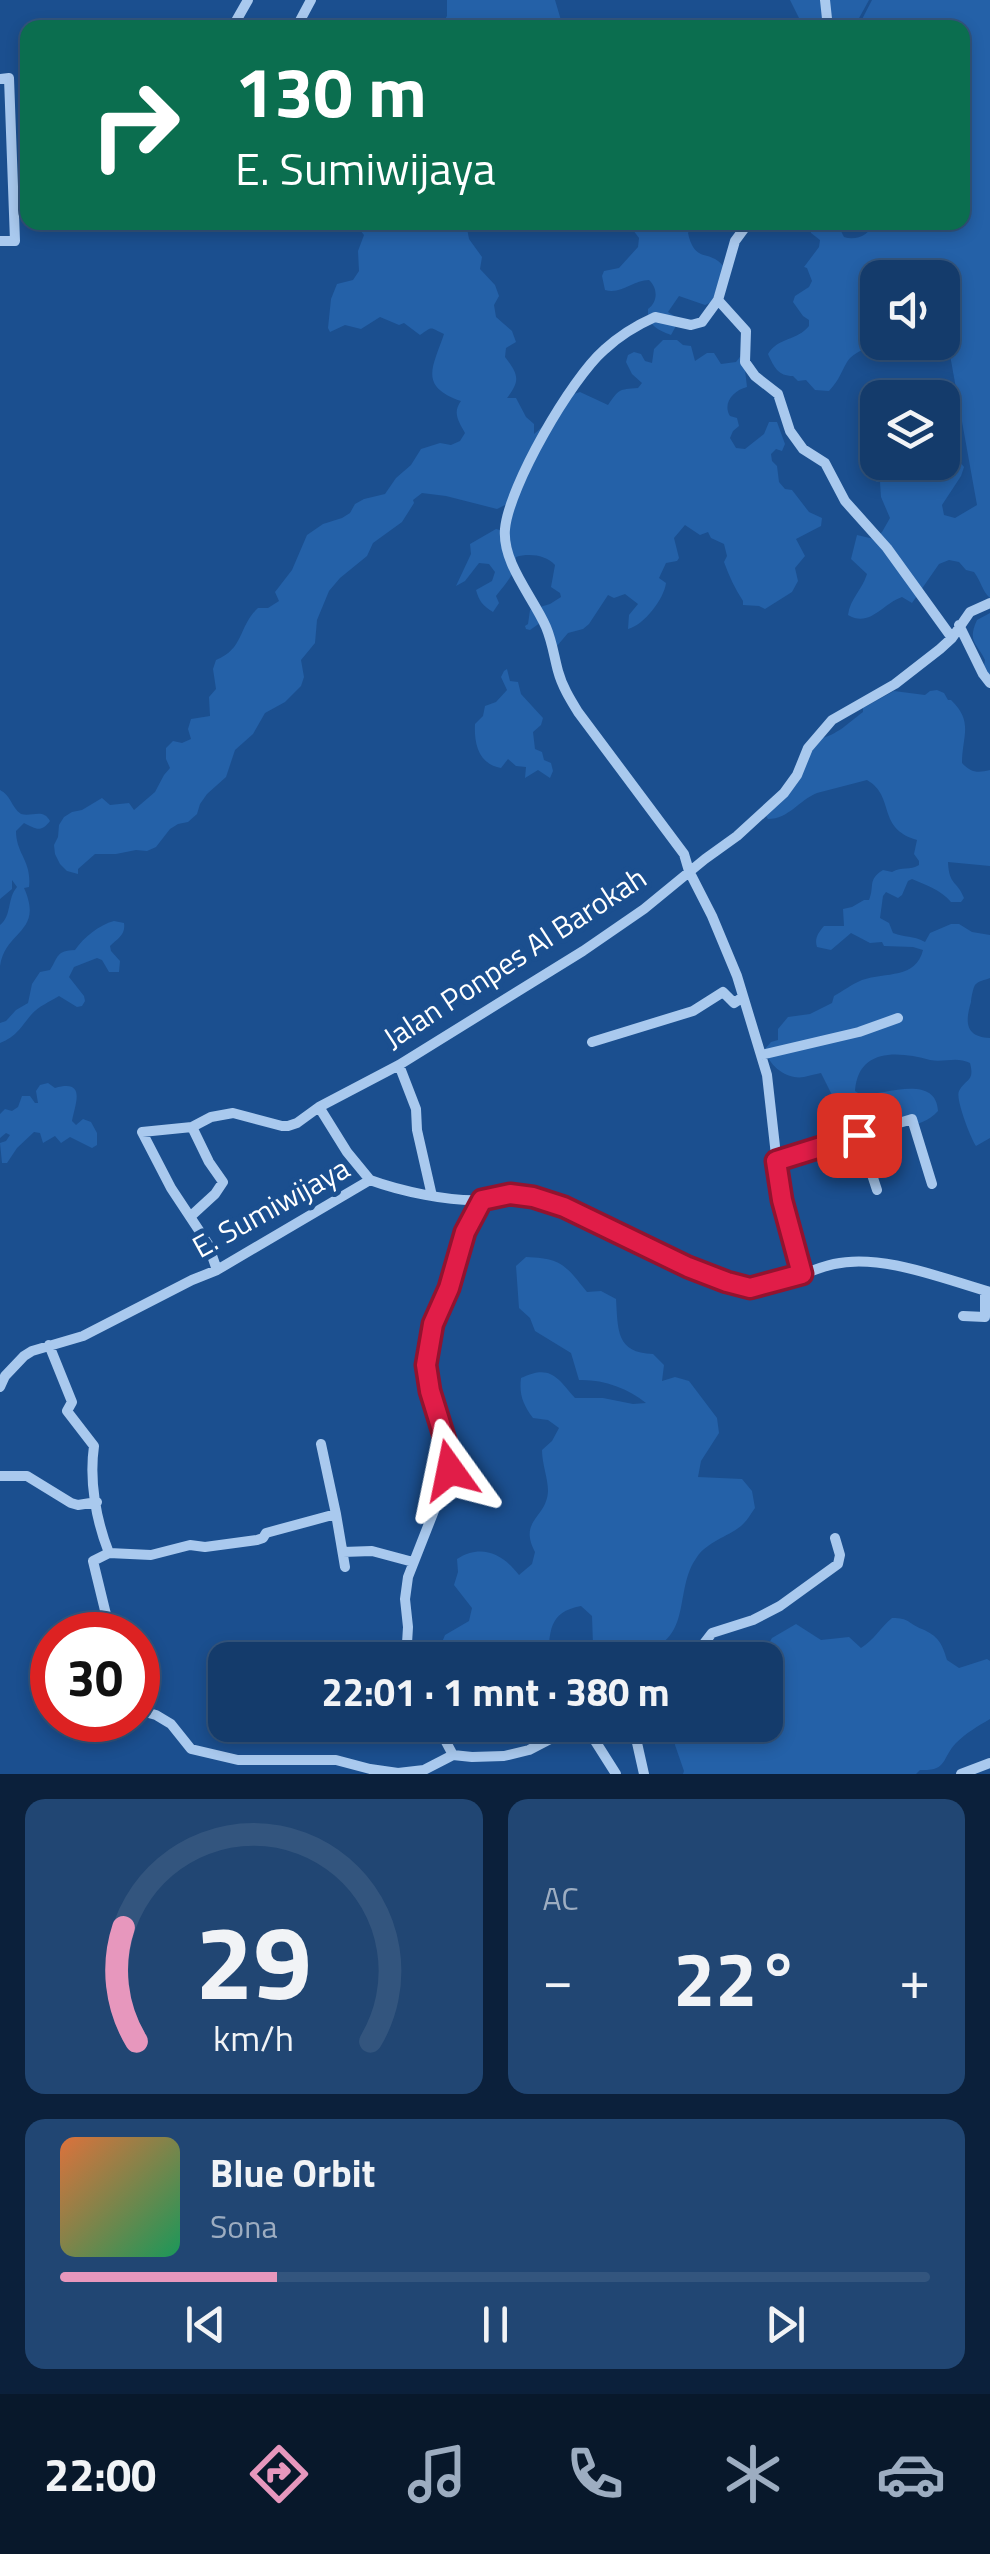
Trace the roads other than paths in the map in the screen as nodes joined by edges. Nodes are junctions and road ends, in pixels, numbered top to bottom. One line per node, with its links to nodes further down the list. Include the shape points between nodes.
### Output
1 (0, 78): 3 (street, via 9,78 15,241)
2 (743, 230): 4 (street)
3 (0, 241)
4 (718, 300): 7 (street, via 746,331 745,362 778,394 790,431 825,463 845,501); 9 (street, via 695,325 655,316 602,351 543,434 504,531 515,570 548,630 566,691 673,836)
5 (990, 602): 6 (street, Jalan Ponpes Al Barokah)
6 (959, 624): 7 (street, Jalan Ponpes Al Barokah); 8 (street)
7 (952, 638): 9 (street, Jalan Ponpes Al Barokah, via 895,684 832,720 784,793)
8 (990, 683)
9 (689, 871): 10 (street); 14 (street, Jalan Ponpes Al Barokah, via 583,952)
10 (743, 996): 12 (street, via 734,1003 723,992 692,1012); 13 (street)
11 (898, 1018): 13 (street)
12 (592, 1042)
13 (761, 1056): 18 (street)
14 (399, 1065): 15 (street, Jalan Ponpes Al Barokah); 22 (street, via 416,1109)
15 (319, 1107): 16 (street, Jalan Ponpes Al Barokah, via 288,1126 233,1112); 19 (street)
16 (192, 1127): 24 (street, via 223,1183); 24 (street, Jalan Ponpes Al Barokah, via 142,1132)
17 (859, 1135): 18 (street); 20 (street, via 912,1119); 21 (street)
18 (776, 1161): 26 (street)
19 (370, 1180): 22 (street, E. Sumiwijaya); 25 (street, E. Sumiwijaya)
20 (932, 1184)
21 (878, 1190)
22 (432, 1196): 23 (street, E. Sumiwijaya)
23 (482, 1200): 26 (street, E. Sumiwijaya, via 510,1194 564,1207 688,1267 750,1288); 38 (street, via 429,1344 428,1378 450,1470)
24 (192, 1216): 25 (street)
25 (217, 1270): 29 (street, E. Sumiwijaya, via 83,1336)
26 (802, 1274): 27 (street, E. Sumiwijaya, via 865,1260)
27 (988, 1291): 28 (street, via 984,1317)
28 (963, 1316)
29 (49, 1345): 30 (street, E. Sumiwijaya, via 24,1356); 33 (street, via 72,1402 67,1411 94,1446)
30 (0, 1387)
31 (321, 1444): 34 (street)
32 (0, 1476): 33 (street, via 27,1476 78,1505)
33 (97, 1502): 37 (street)
34 (336, 1514): 36 (street); 37 (street, via 256,1540 190,1544 151,1555)
35 (835, 1538): 42 (street, via 838,1564 771,1611)
36 (342, 1552): 38 (street, via 372,1551); 39 (street)
37 (110, 1553): 40 (street, via 92,1561)
38 (413, 1562): 41 (street, via 404,1599)
39 (345, 1566)
40 (105, 1612)
41 (407, 1642)
42 (705, 1642)
43 (160, 1718): 48 (street, via 191,1749 238,1760 336,1760 398,1773 424,1770)
44 (446, 1742): 48 (street)
45 (546, 1742): 48 (street, via 504,1756)
46 (593, 1742): 50 (street)
47 (637, 1742): 51 (street)
48 (453, 1755)
49 (990, 1763): 52 (street)
50 (616, 1774)
51 (644, 1774)
52 (961, 1774)

